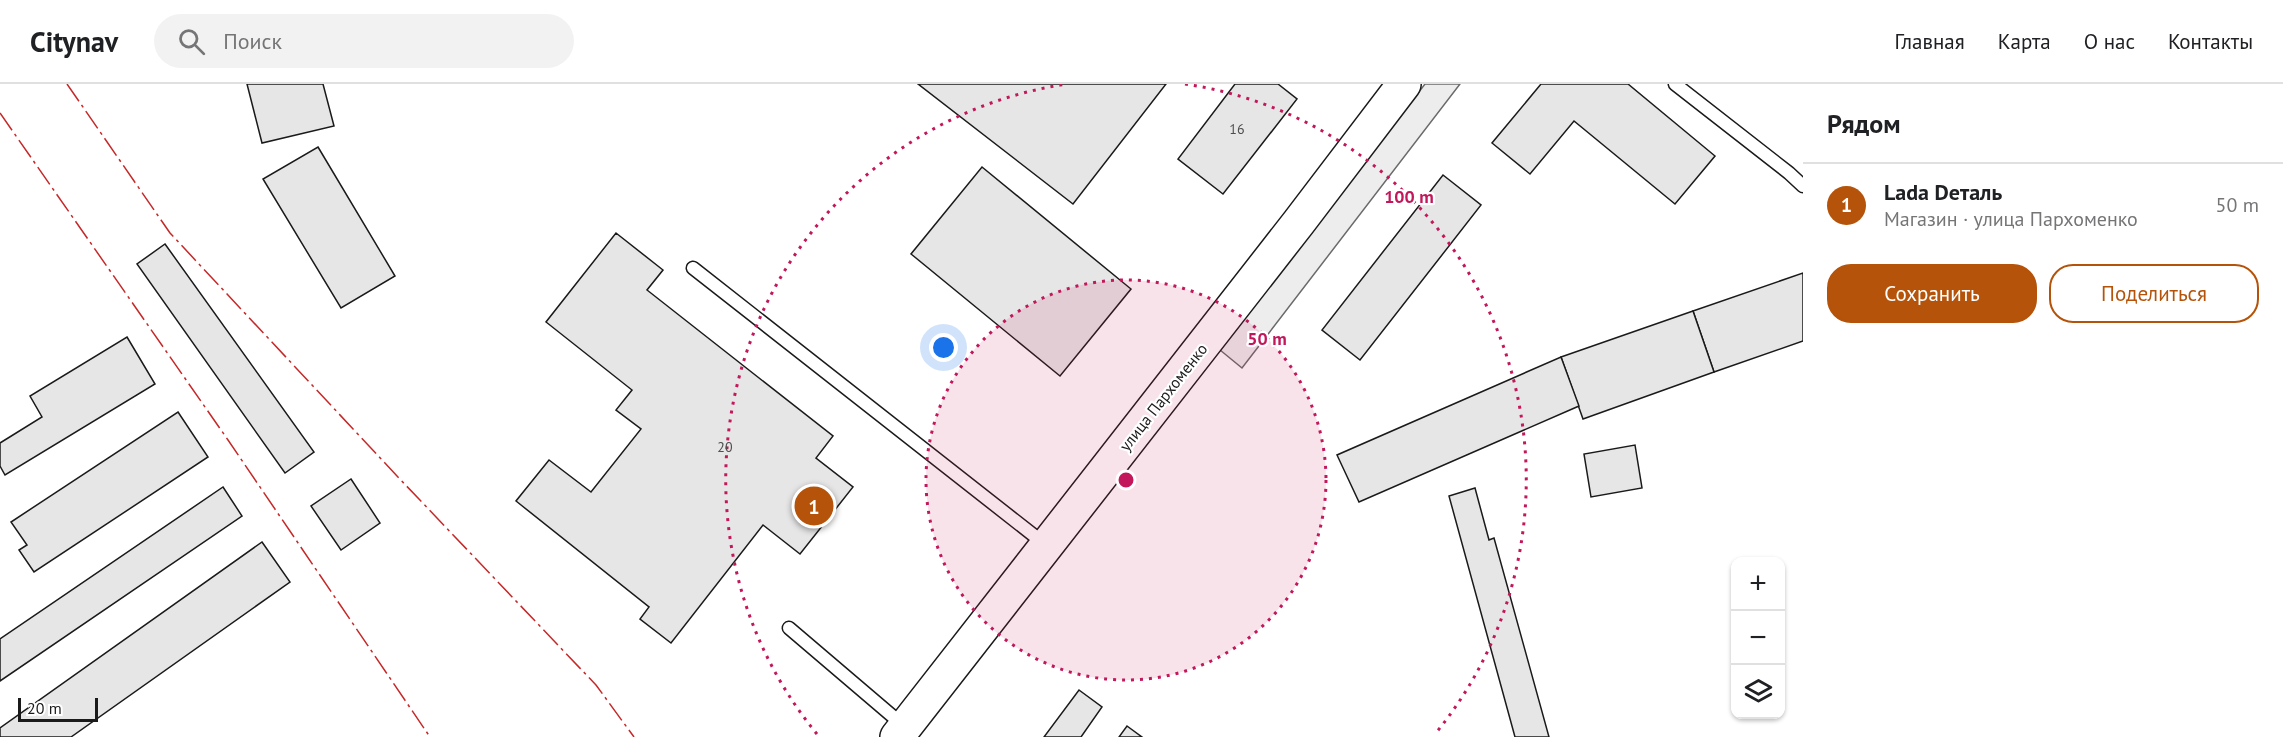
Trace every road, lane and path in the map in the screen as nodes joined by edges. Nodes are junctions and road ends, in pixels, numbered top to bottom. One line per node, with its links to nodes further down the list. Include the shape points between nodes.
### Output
1 (1404, 84): 5 (street, улица Пархоменко)
2 (1676, 84): 3 (lane)
3 (1803, 186)
4 (693, 268): 5 (lane)
5 (1047, 546): 7 (street, улица Пархоменко)
6 (789, 628): 7 (lane)
7 (901, 732)

